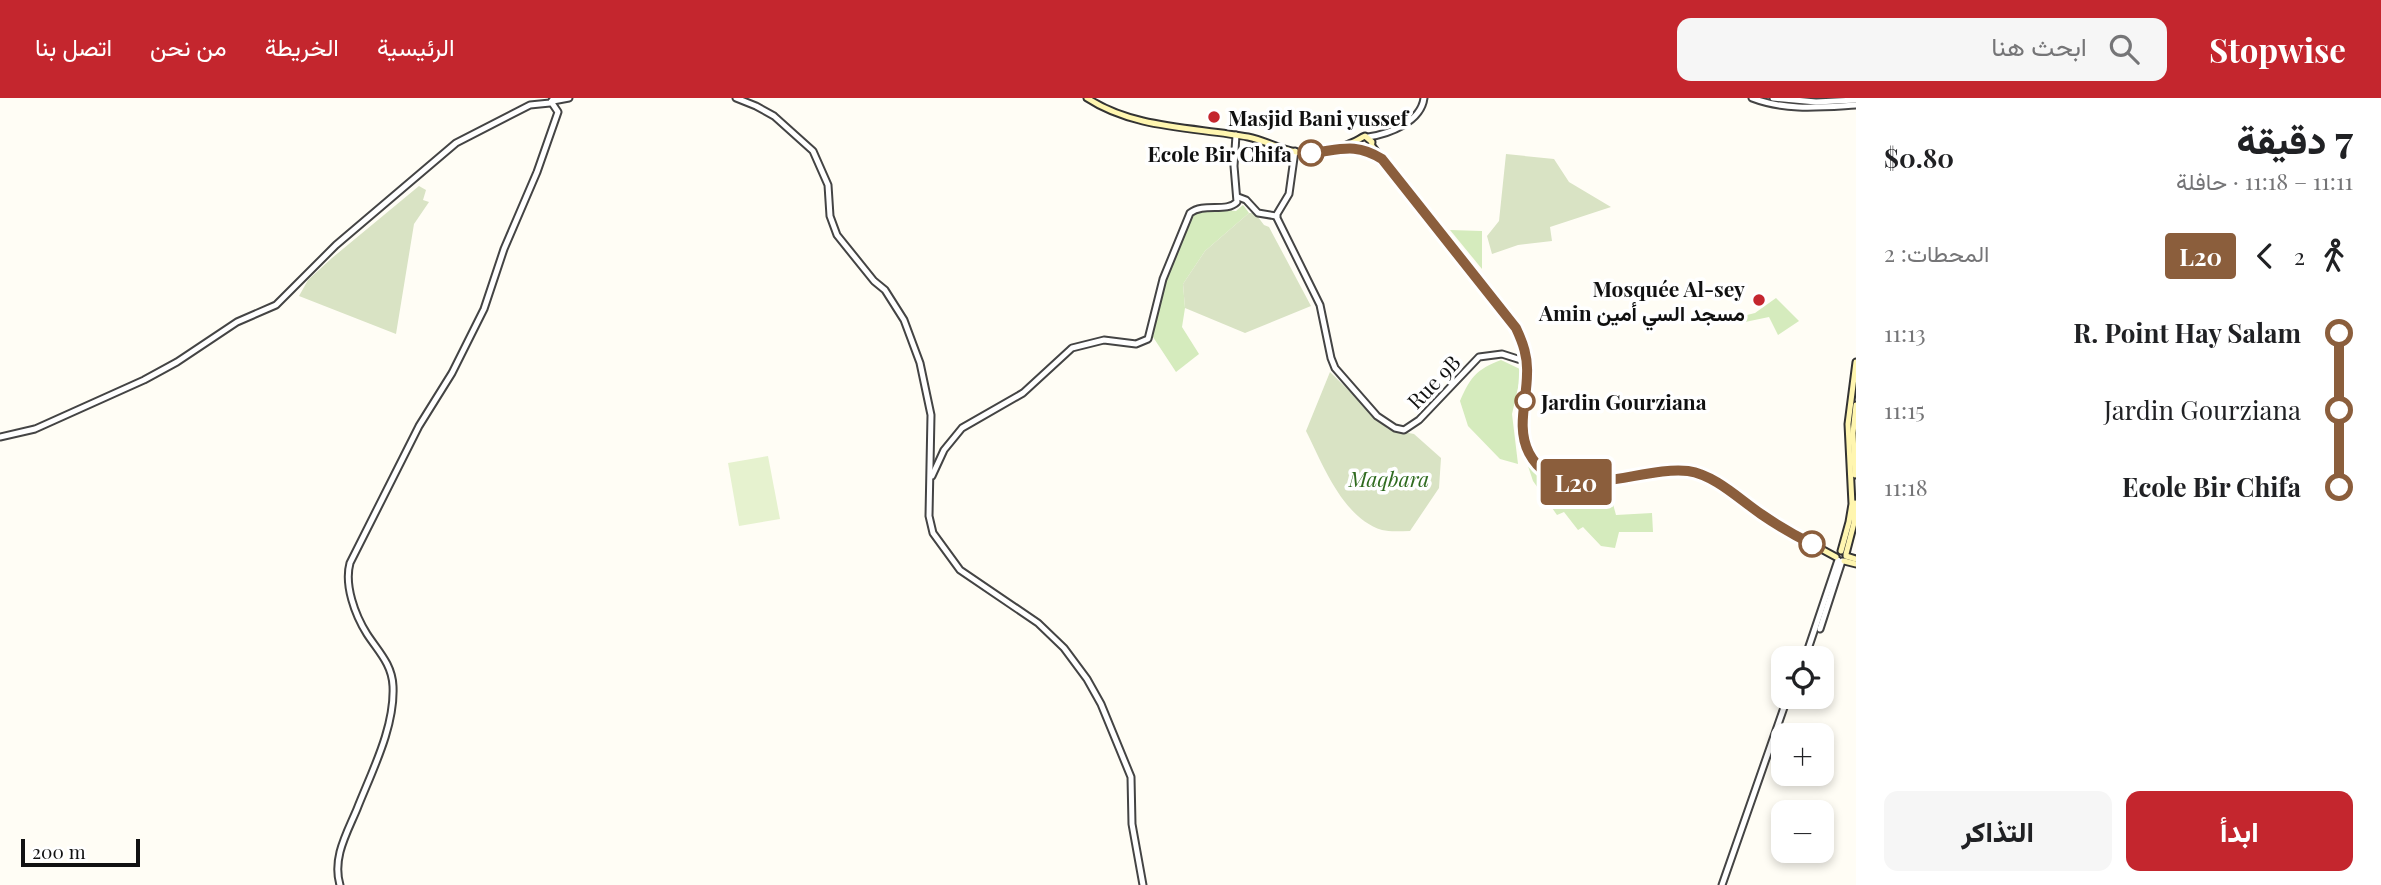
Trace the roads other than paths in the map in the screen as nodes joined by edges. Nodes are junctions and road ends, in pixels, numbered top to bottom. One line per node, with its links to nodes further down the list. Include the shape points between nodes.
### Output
1 (569, 98): 7 (street)
2 (736, 98): 21 (street, via 774,116 813,151 828,185 830,216 837,235 885,290 904,320 920,363 930,411)
3 (1087, 98): 10 (main road, via 1110,110 1181,129)
4 (1424, 98): 12 (street, via 1415,117 1377,135)
5 (1752, 98): 9 (street, via 1784,107)
6 (1773, 98): 8 (street)
7 (550, 100): 20 (street, via 523,108 456,143 336,245 276,305 236,322 144,380 35,429); 27 (street, via 558,112 484,309 350,563 348,581 358,616 388,665 393,694 382,744 340,850)
8 (1856, 100)
9 (1856, 106)
10 (1236, 135): 14 (main road); 15 (street)
11 (1358, 141): 12 (main road, via 1358,147); 12 (main road, via 1362,136); 13 (main road)
12 (1369, 145): 13 (main road); 17 (main road, via 1516,328)
13 (1343, 147): 14 (main road)
14 (1295, 151): 16 (street, via 1289,194)
15 (1238, 197): 16 (street, via 1259,214); 21 (street, via 1233,206 1200,207 1190,213 1162,280 1148,339 1136,344 1104,340 1072,348 1023,393 962,428 944,450)
16 (1276, 216): 17 (street, Rue 9B, via 1320,305 1335,368 1374,413 1395,428 1404,430 1419,420 1481,356 1502,354)
17 (1527, 362): 22 (main road, via 1525,444 1535,463 1548,473 1578,482 1690,471 1716,483 1777,525)
18 (1856, 362): 22 (main road, via 1848,424 1852,504)
19 (1856, 405): 22 (main road, via 1855,515)
20 (0, 437)
21 (930, 481): 28 (street, via 930,526 948,556 972,579 1046,630 1076,663 1101,704 1131,777 1132,824)
22 (1841, 557): 23 (main road); 24 (main road); 25 (street)
23 (1856, 559)
24 (1856, 564)
25 (1810, 646)
26 (1783, 709): 29 (street)
27 (340, 885)
28 (1143, 885)
29 (1722, 885)

